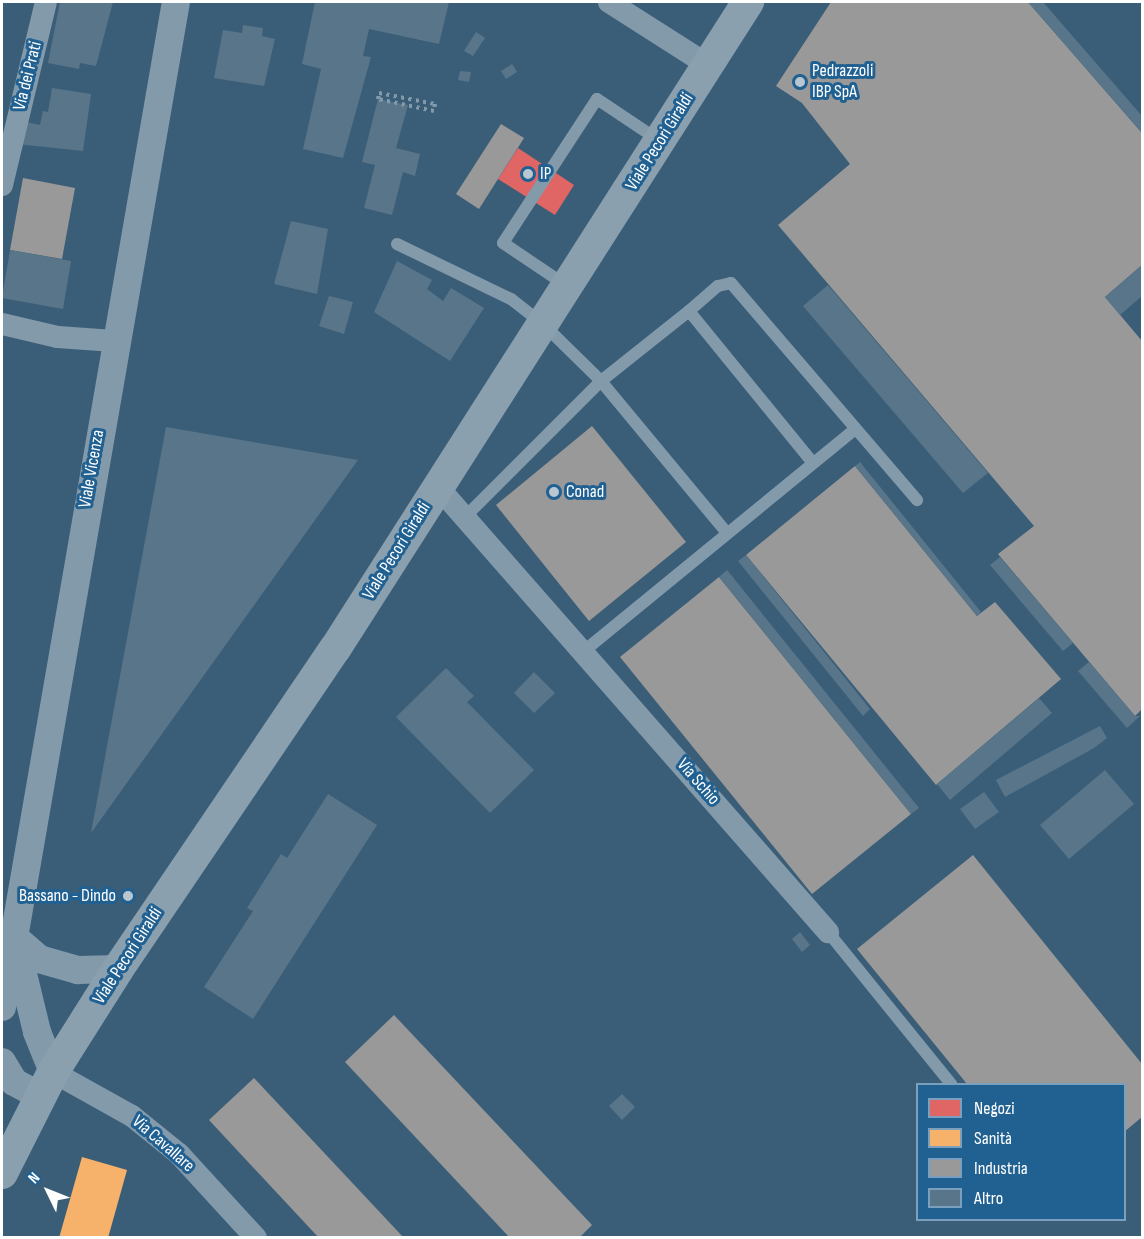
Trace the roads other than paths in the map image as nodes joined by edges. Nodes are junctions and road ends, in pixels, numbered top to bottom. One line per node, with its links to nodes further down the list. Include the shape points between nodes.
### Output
1 (45, 2): 7 (street, Via dei Prati)
2 (176, 2): 13 (street, Viale Vicenza)
3 (609, 2): 5 (street)
4 (748, 2): 5 (main road, Viale Pecori Giraldi)
5 (708, 65): 6 (main road, Viale Pecori Giraldi)
6 (661, 141): 9 (main road, Viale Pecori Giraldi); 9 (lane, via 597,99 503,243)
7 (2, 184)
8 (397, 244): 12 (lane, via 511,299)
9 (567, 286): 12 (main road, Viale Pecori Giraldi)
10 (689, 311): 14 (lane); 15 (lane, via 718,286 731,283); 16 (lane)
11 (2, 324): 13 (street, via 58,337)
12 (543, 324): 14 (lane); 17 (main road, Viale Pecori Giraldi)
13 (114, 341): 23 (street, Viale Vicenza)
14 (601, 381): 19 (lane); 20 (lane)
15 (855, 429): 16 (lane); 18 (lane)
16 (813, 464): 20 (lane)
17 (438, 487): 19 (street, Via Schio); 24 (main road, Viale Pecori Giraldi, via 335,649)
18 (917, 500)
19 (466, 516): 21 (street, Via Schio)
20 (727, 533): 21 (lane)
21 (584, 651): 22 (street, Via Schio)
22 (828, 932): 27 (lane, Via Schio)
23 (8, 936): 24 (street, via 39,959 78,970); 25 (street, Viale Vicenza); 28 (street, via 37,1032)
24 (118, 969): 28 (main road, Viale Pecori Giraldi)
25 (2, 1007)
26 (2, 1062): 28 (street, via 14,1082)
27 (950, 1083)
28 (47, 1084): 29 (main road); 30 (street, Via Cavallare, via 132,1116 171,1148)
29 (2, 1173)
30 (256, 1238)

